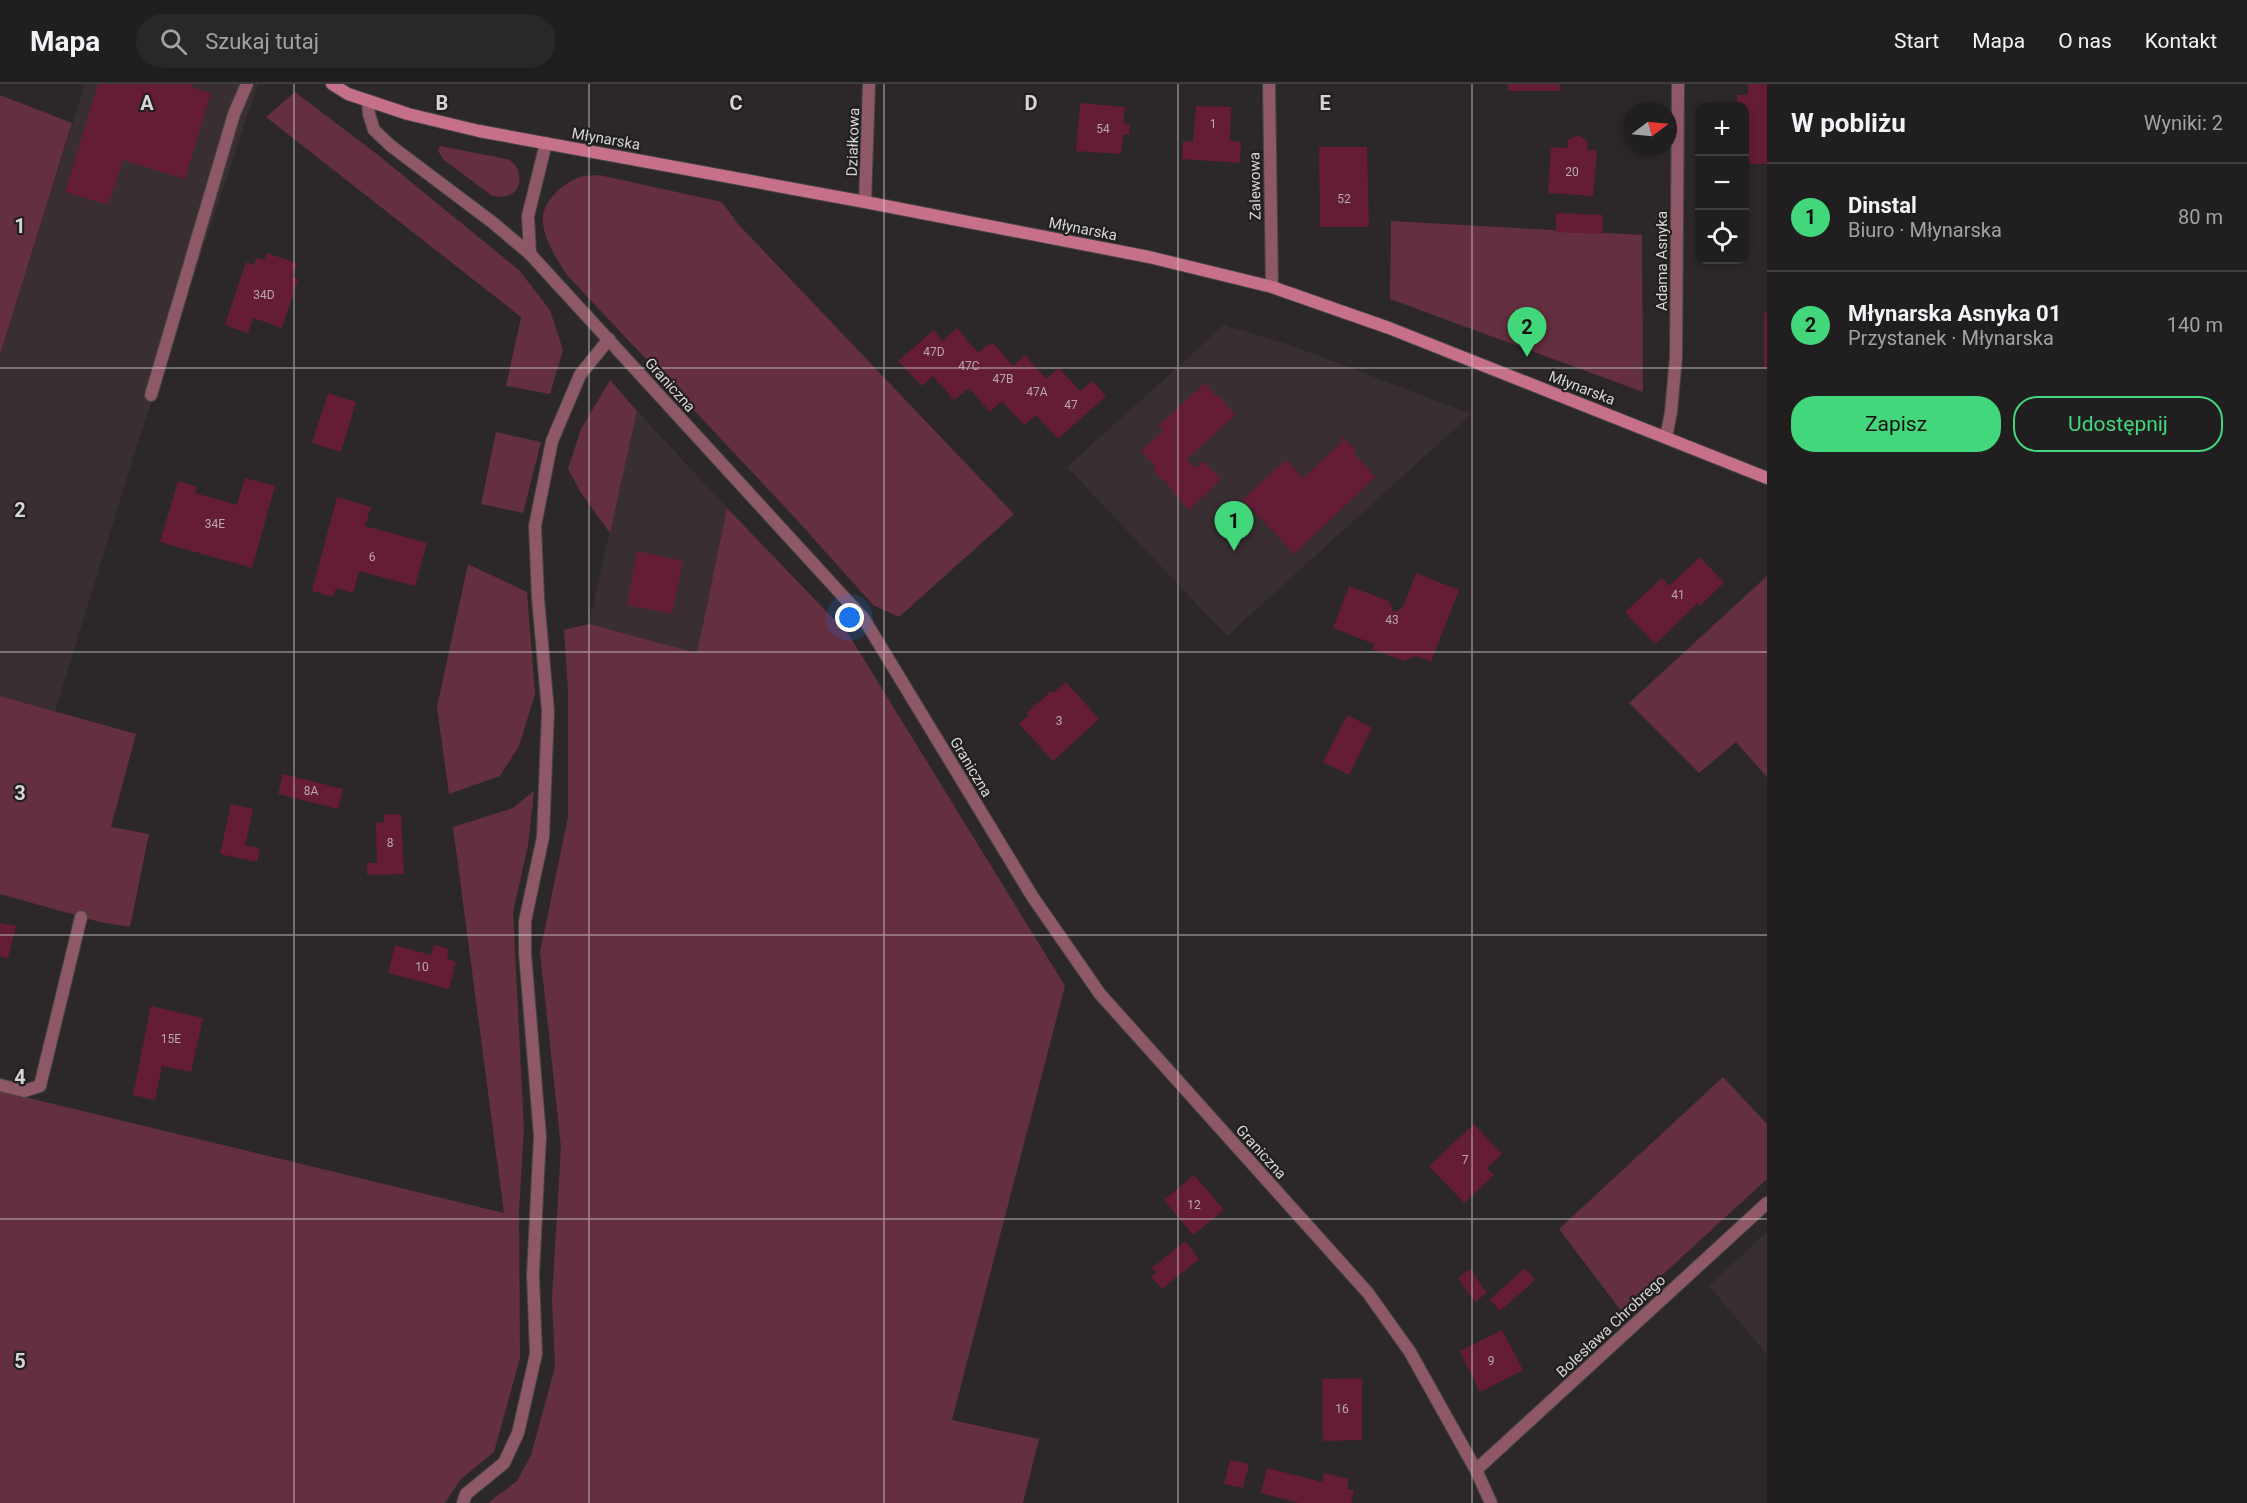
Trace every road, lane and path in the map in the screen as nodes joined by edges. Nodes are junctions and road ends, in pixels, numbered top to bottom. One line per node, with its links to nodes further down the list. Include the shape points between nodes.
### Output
1 (247, 84): 12 (street, via 234,114)
2 (332, 84): 6 (street, Młynarska)
3 (869, 84): 8 (street, Działkowa)
4 (1269, 84): 10 (street, Zalewowa)
5 (1678, 84): 13 (street, Adama Asnyka, via 1676,357)
6 (368, 101): 7 (street, Młynarska, via 408,114); 9 (street, Graniczna, via 374,130)
7 (546, 143): 8 (street, Młynarska); 9 (street, via 528,216)
8 (865, 202): 10 (street, Młynarska, via 1149,257)
9 (530, 254): 11 (street, Graniczna)
10 (1272, 287): 13 (street, Młynarska, via 1389,328)
11 (609, 339): 18 (street, Graniczna, via 864,619 1032,896 1100,994 1368,1293 1410,1352); 19 (street, via 580,375 552,441 535,526 548,711 543,837 525,921 540,1136 532,1275 537,1354 518,1433 504,1462 466,1494)
12 (151, 395)
13 (1666, 437): 14 (street, Młynarska)
14 (1767, 478)
15 (81, 916): 16 (street, via 40,1086 24,1091)
16 (0, 1085)
17 (1767, 1203): 18 (street, Bolesława Chrobrego)
18 (1476, 1470): 20 (street, Graniczna)
19 (463, 1503)
20 (1491, 1503)

